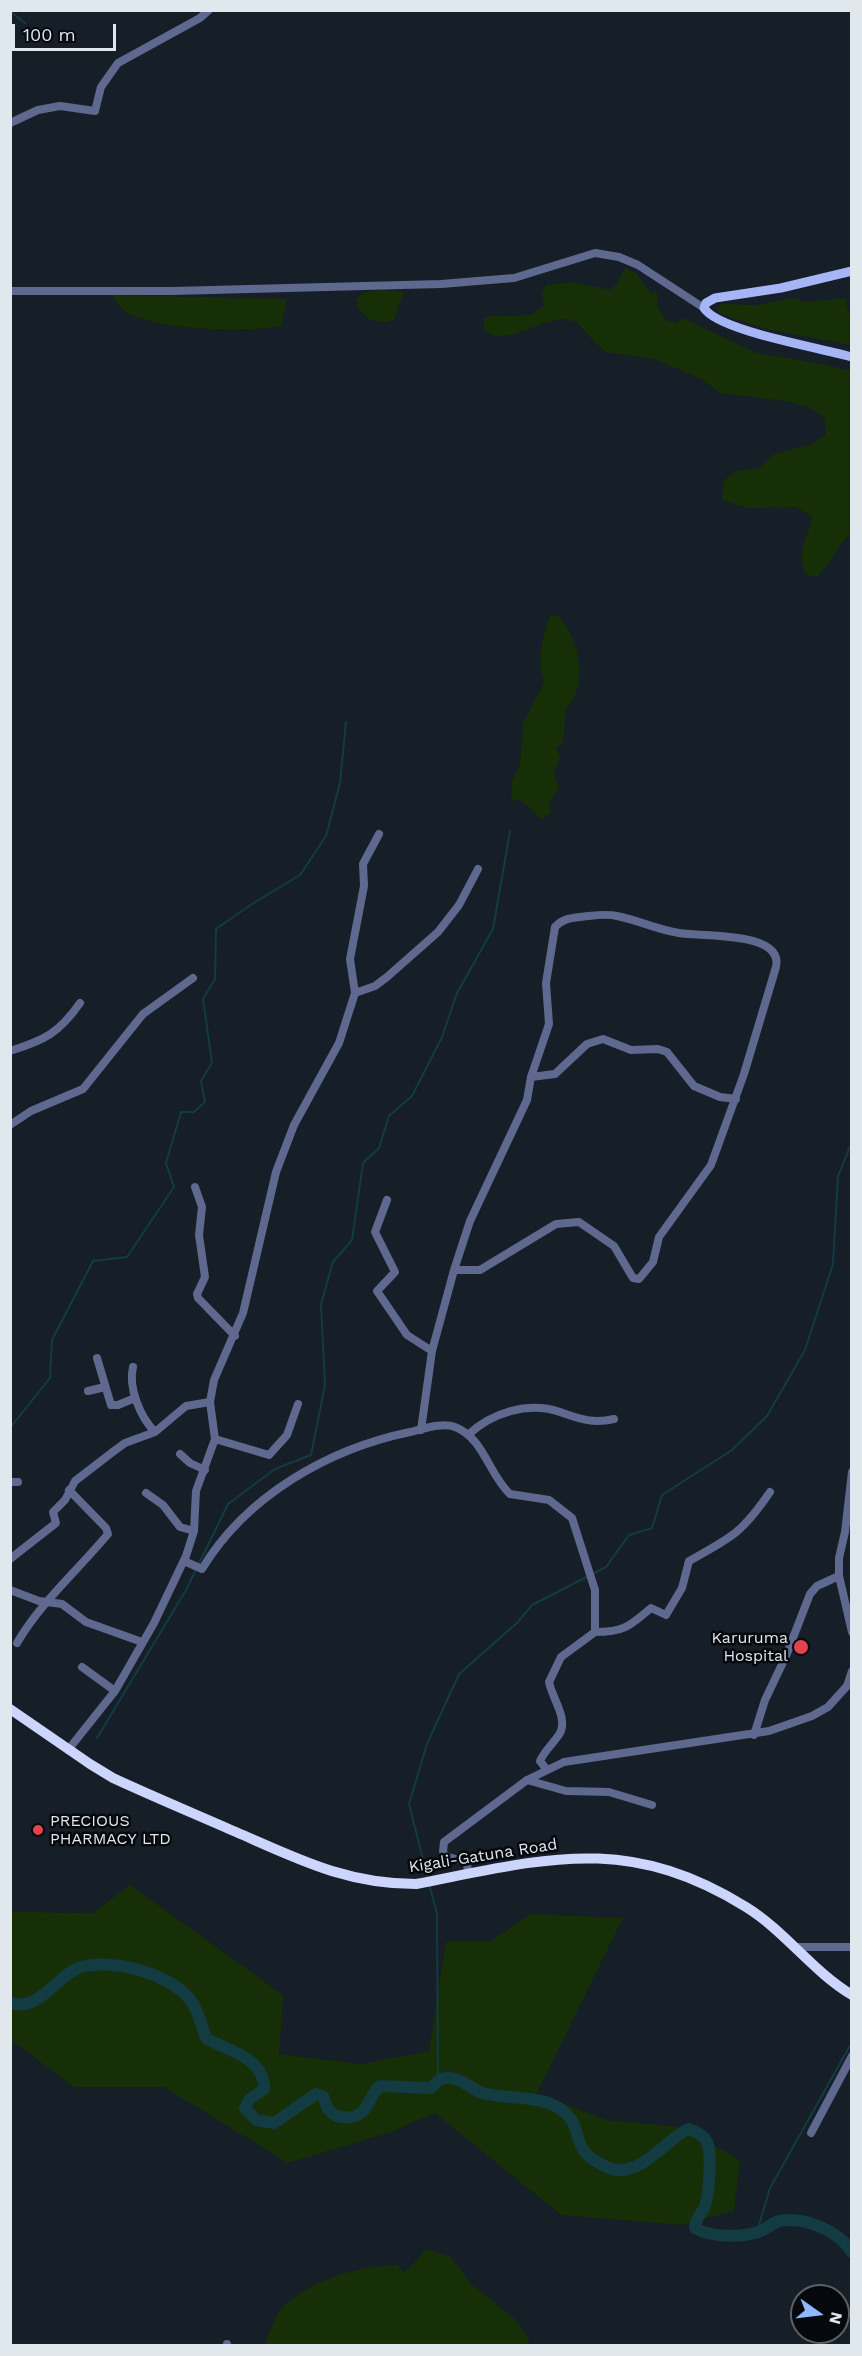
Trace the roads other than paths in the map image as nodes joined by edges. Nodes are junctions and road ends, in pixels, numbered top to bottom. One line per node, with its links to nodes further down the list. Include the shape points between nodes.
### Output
1 (209, 10): 2 (street, via 118,63 101,87 95,111 60,106 38,110)
2 (10, 123)
3 (852, 271): 5 (main road, via 715,298)
4 (10, 291): 5 (street, via 441,284 514,278 595,253 638,265)
5 (704, 308): 6 (main road, via 716,320)
6 (852, 357)
7 (379, 834): 10 (street, via 363,864 364,886 350,959)
8 (478, 869): 10 (street, via 459,905 438,932 375,986)
9 (193, 978): 15 (street, via 143,1014 83,1089 31,1111)
10 (355, 993): 19 (street, via 339,1043 285,1148)
11 (80, 1003): 12 (street, via 55,1033)
12 (10, 1051)
13 (531, 1077): 14 (street, via 555,1074 587,1044 603,1039 631,1050 667,1052 694,1086); 14 (street, via 549,1024 546,984 555,927 571,918 616,915 689,935 738,936 777,956); 18 (street, via 526,1100 470,1221)
14 (736, 1099): 18 (street, via 711,1165 659,1237 652,1262 639,1279 633,1278 614,1246 579,1222 556,1224 480,1270)
15 (10, 1125)
16 (195, 1187): 19 (street, via 202,1207 199,1235 205,1277 198,1298)
17 (387, 1200): 20 (street, via 375,1232 395,1272 377,1291 407,1335)
18 (454, 1270): 20 (street)
19 (235, 1336): 26 (street, via 214,1380)
20 (432, 1352): 29 (street)
21 (97, 1358): 23 (street)
22 (133, 1367): 25 (street)
23 (105, 1387): 24 (street); 25 (street, via 113,1406)
24 (88, 1391)
25 (135, 1398): 30 (street)
26 (210, 1402): 30 (street, via 186,1406); 32 (street)
27 (298, 1404): 32 (street, via 287,1435 269,1455)
28 (614, 1419): 31 (street, via 599,1422 545,1409 511,1411 492,1416)
29 (421, 1430): 31 (street, via 449,1425); 41 (street, via 346,1450 255,1506 233,1526 202,1569)
30 (154, 1432): 36 (street, via 120,1447)
31 (468, 1435): 47 (street, via 510,1494 549,1500 572,1518 595,1590)
32 (215, 1439): 34 (street)
33 (180, 1454): 34 (street)
34 (206, 1470): 39 (street, via 196,1491)
35 (852, 1472): 42 (street)
36 (69, 1490): 40 (street, via 53,1512 56,1523); 46 (street, via 108,1534)
37 (770, 1492): 47 (street, via 736,1534 689,1561 682,1588 666,1615 651,1608 629,1627)
38 (146, 1493): 39 (street, via 163,1505 180,1527)
39 (194, 1531): 41 (street)
40 (10, 1559)
41 (184, 1561): 49 (street)
42 (839, 1576): 45 (street); 55 (street, via 817,1586 810,1594)
43 (852, 1581): 45 (street)
44 (10, 1590): 46 (street)
45 (843, 1590): 48 (street)
46 (48, 1601): 49 (street, via 62,1604 86,1622); 50 (street)
47 (595, 1632): 57 (street, via 572,1647 553,1669 549,1682 562,1724 561,1732 540,1761)
48 (852, 1632)
49 (142, 1642): 53 (street)
50 (17, 1643)
51 (82, 1667): 53 (street)
52 (852, 1671): 55 (street, via 847,1686 828,1707)
53 (115, 1691): 56 (street)
54 (10, 1709): 56 (highway, Kigali-Gatuna Road)
55 (754, 1735): 57 (street, via 574,1761)
56 (69, 1750): 60 (highway, Kigali-Gatuna Road, via 140,1790 324,1870 391,1884 416,1884)
57 (547, 1770): 58 (street)
58 (527, 1780): 59 (street, via 566,1791 609,1792); 60 (street, via 444,1842 443,1852 467,1863)
59 (652, 1805)
60 (468, 1874): 61 (highway, Kigali-Gatuna Road, via 569,1857 641,1862 705,1886 747,1908)
61 (794, 1947): 62 (street); 63 (highway, Kigali-Gatuna Road)
62 (852, 1947)
63 (852, 1995)
64 (852, 2056): 65 (street)
65 (811, 2133)

